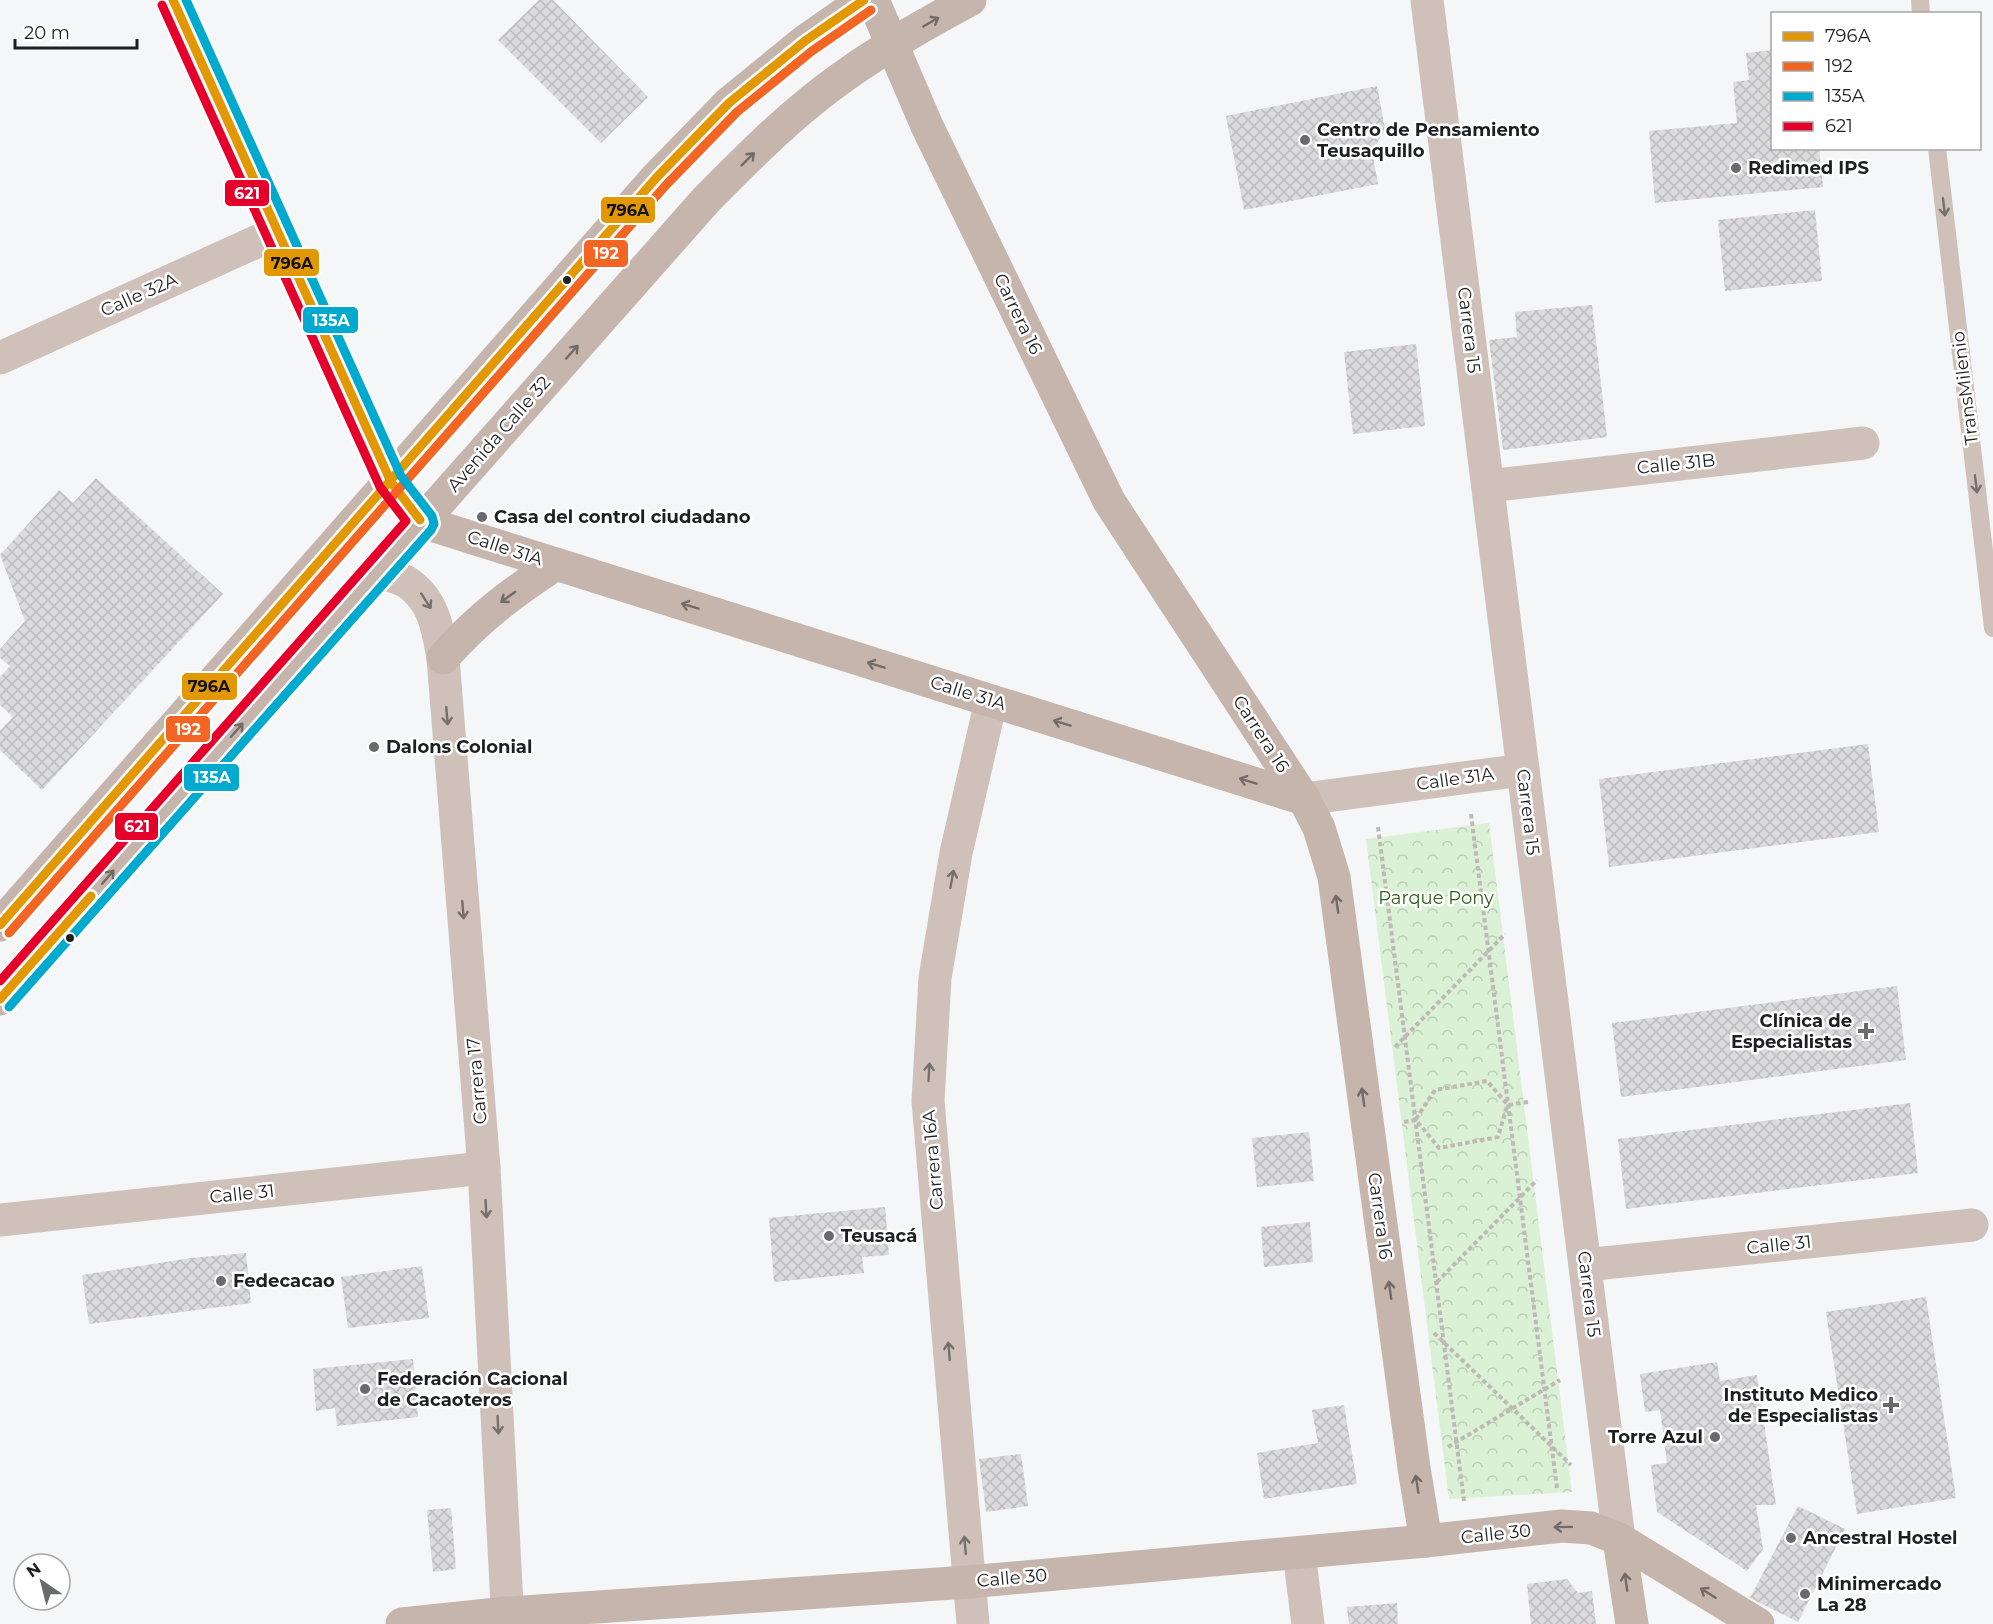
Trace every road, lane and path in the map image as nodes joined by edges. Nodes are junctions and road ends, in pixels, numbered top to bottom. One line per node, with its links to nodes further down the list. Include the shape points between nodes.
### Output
1 (174, 0): 8 (street)
2 (864, 0): 11 (street, via 805,41 695,136)
3 (873, 0): 6 (street, Carrera 16)
4 (970, 0): 6 (street, Avenida Calle 32, one-way to 4)
5 (1427, 0): 12 (street, Carrera 15)
6 (892, 45): 13 (street, Avenida Calle 32, one-way to 6, via 706,200 811,101); 22 (street, Carrera 16, via 927,126 1109,501)
7 (1937, 150): 16 (lane, TransMilenio, one-way to 16)
8 (278, 232): 9 (street, Calle 32A); 11 (street)
9 (0, 358)
10 (1863, 443): 12 (street, Calle 31B)
11 (391, 482): 13 (street); 24 (street)
12 (1488, 486): 19 (street, Carrera 15)
13 (422, 522): 14 (street, Calle 31A); 15 (street, Avenida Calle 32)
14 (556, 564): 17 (street, one-way to 17, via 502,601); 18 (street, Calle 31A, one-way to 14)
15 (377, 572): 17 (street, Carrera 17, one-way to 17, via 407,582 422,595 435,616); 26 (street, Avenida Calle 32, one-way to 15)
16 (1993, 628)
17 (442, 658): 34 (street, Carrera 17, one-way to 34)
18 (991, 700): 22 (street, Calle 31A, one-way to 18); 54 (street, Carrera 16A, one-way to 18, via 928,1101 934,978 956,853)
19 (1523, 770): 20 (street, Calle 31A); 23 (street, Carrera 15)
20 (1467, 778): 21 (street, Calle 31A); 25 (path)
21 (1374, 790): 22 (street, Calle 31A); 27 (path)
22 (1304, 799): 28 (street, Carrera 16, one-way to 22, via 1334,877 1319,828)
23 (1539, 900): 25 (path); 29 (street, Carrera 15)
24 (0, 926)
25 (1488, 950): 27 (path); 30 (path)
26 (0, 999)
27 (1405, 1037): 28 (path); 31 (path)
28 (1361, 1083): 32 (street, Carrera 16, one-way to 28)
29 (1564, 1096): 30 (path); 33 (street, Carrera 15)
30 (1508, 1105): 31 (path, via 1487,1081 1435,1089); 31 (path, via 1498,1137 1439,1148); 35 (path)
31 (1416, 1120): 32 (path); 39 (path)
32 (1368, 1128): 40 (street, Carrera 16, one-way to 32)
33 (1570, 1148): 35 (path); 38 (street, Carrera 15)
34 (484, 1168): 36 (street, Calle 31); 55 (street, Carrera 17, one-way to 55)
35 (1520, 1197): 39 (path); 43 (path)
36 (0, 1220)
37 (1972, 1226): 38 (street, Calle 31)
38 (1585, 1265): 42 (street, Carrera 15)
39 (1436, 1282): 41 (path)
40 (1390, 1291): 41 (path); 47 (street, Carrera 16)
41 (1444, 1343): 44 (path); 45 (path)
42 (1597, 1359): 43 (path); 48 (street, Carrera 15)
43 (1544, 1390): 44 (path); 46 (path)
44 (1512, 1409): 45 (path); 46 (path)
45 (1456, 1442): 47 (path); 50 (path)
46 (1552, 1446): 48 (path); 49 (path)
47 (1414, 1468): 52 (street, Carrera 16, one-way to 47)
48 (1616, 1507): 51 (street, Carrera 15)
49 (1562, 1526): 50 (street, Calle 30); 51 (street, Calle 30, one-way to 49, via 1591,1528)
50 (1469, 1537): 52 (street, Calle 30)
51 (1619, 1539): 59 (street, Carrera 15, one-way to 51); 60 (street, Calle 30, one-way to 51)
52 (1426, 1541): 53 (street, Calle 30)
53 (1299, 1552): 54 (street, Calle 30); 58 (street)
54 (968, 1582): 55 (street, Calle 30); 57 (street, Carrera 16A)
55 (508, 1618): 56 (street, Calle 30)
56 (402, 1624)
57 (973, 1624)
58 (1308, 1624)
59 (1632, 1624)
60 (1758, 1624)

